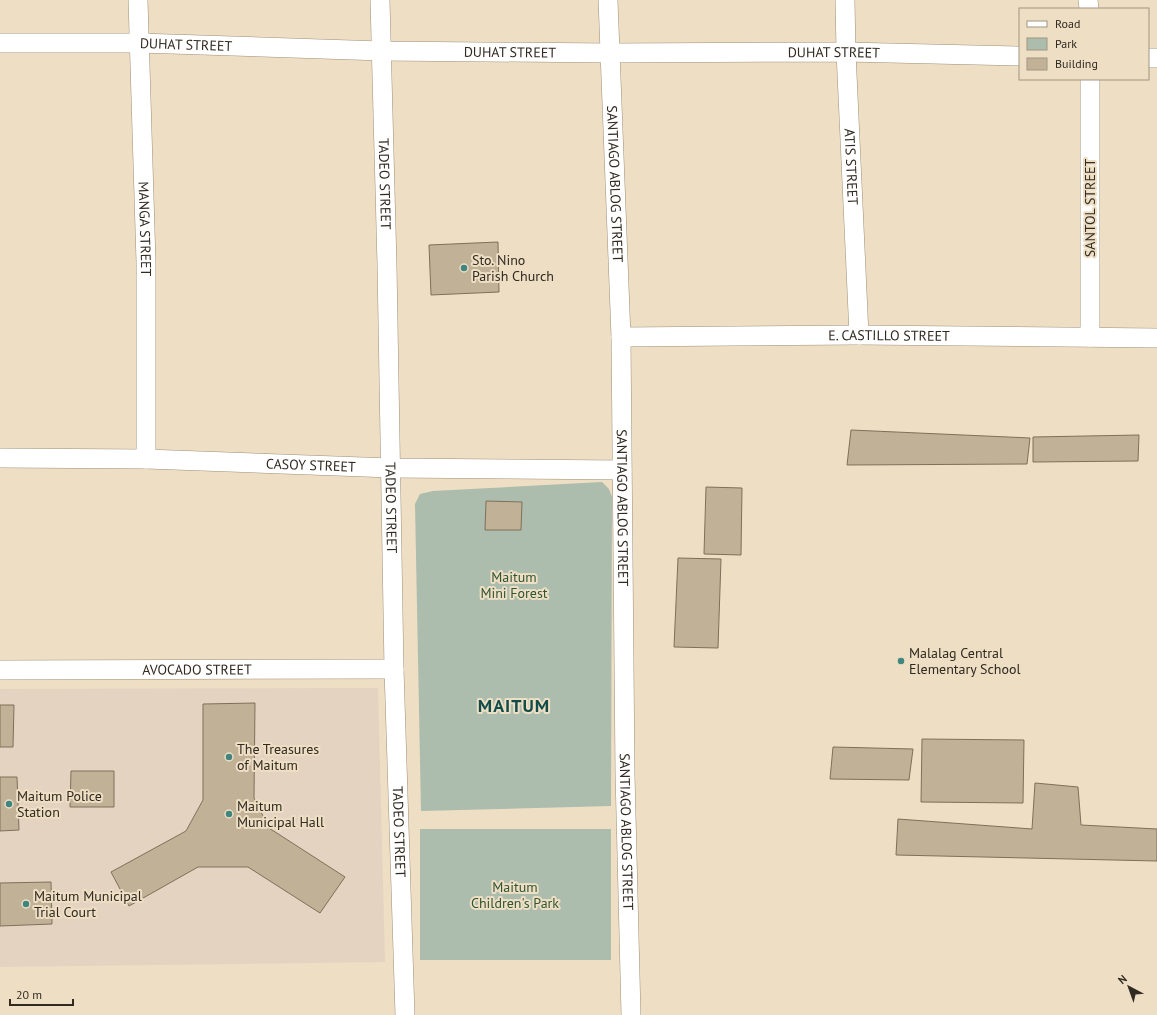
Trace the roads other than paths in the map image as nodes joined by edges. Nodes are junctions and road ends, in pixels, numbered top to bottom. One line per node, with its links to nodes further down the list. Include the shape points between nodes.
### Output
1 (138, 0): 6 (street, MANGA STREET)
2 (380, 0): 7 (street, TADEO STREET)
3 (608, 0): 9 (street, SANTIAGO ABLOG STREET)
4 (845, 0): 8 (street, ATIS STREET)
5 (0, 43): 6 (street, DUHAT STREET)
6 (139, 43): 7 (street, DUHAT STREET); 17 (street, MANGA STREET, via 146,262)
7 (382, 51): 9 (street, DUHAT STREET); 18 (street, TADEO STREET)
8 (846, 52): 9 (street, DUHAT STREET); 10 (street, DUHAT STREET); 12 (street, ATIS STREET)
9 (609, 53): 13 (street, SANTIAGO ABLOG STREET)
10 (1019, 56)
11 (1090, 80): 14 (street, SANTOL STREET)
12 (859, 334): 13 (street, E. CASTILLO STREET); 14 (street, E. CASTILLO STREET)
13 (621, 337): 19 (street, SANTIAGO ABLOG STREET)
14 (1090, 338): 15 (street, E. CASTILLO STREET)
15 (1157, 338)
16 (0, 458): 17 (street, CASOY STREET)
17 (146, 459): 18 (street, CASOY STREET)
18 (391, 468): 19 (street, CASOY STREET); 20 (street, TADEO STREET)
19 (622, 470): 23 (street, SANTIAGO ABLOG STREET, via 625,774)
20 (394, 668): 21 (street, AVOCADO STREET); 22 (street, TADEO STREET)
21 (0, 670)
22 (405, 1015)
23 (631, 1015)

